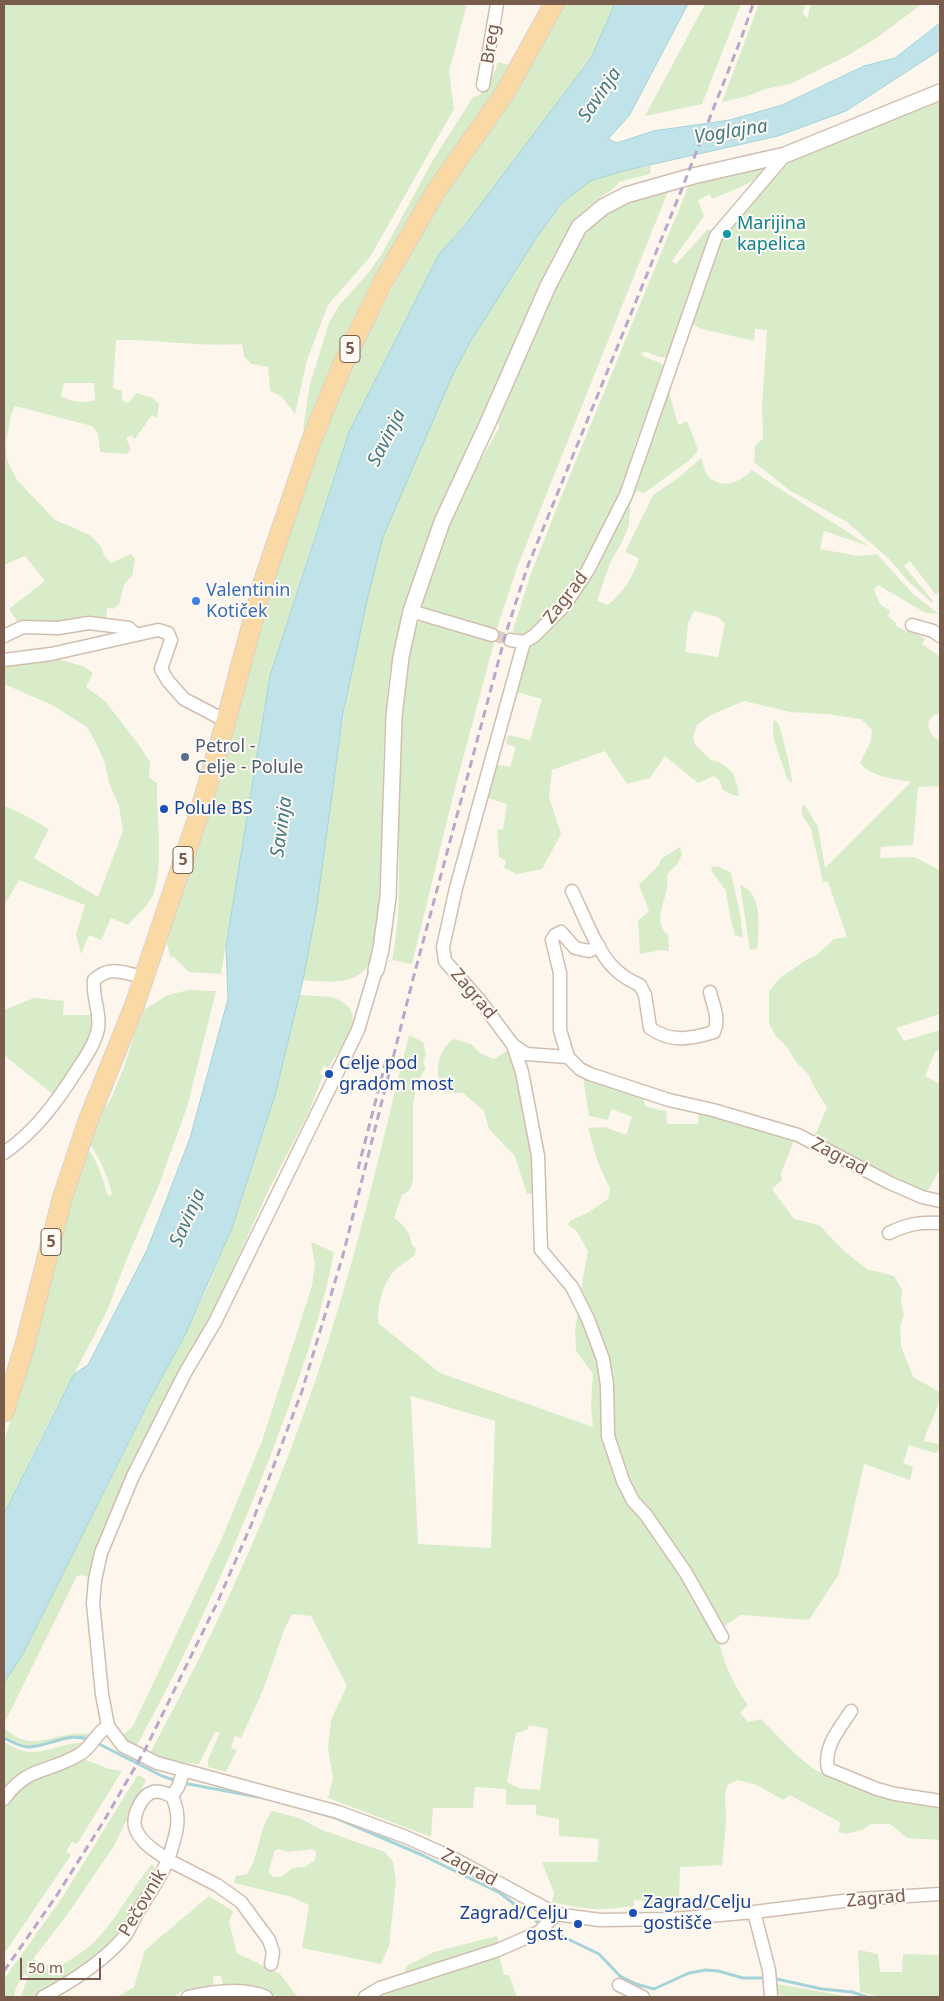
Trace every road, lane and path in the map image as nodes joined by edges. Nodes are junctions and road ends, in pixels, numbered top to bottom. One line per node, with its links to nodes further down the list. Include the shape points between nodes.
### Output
1 (497, 4): 3 (street, Breg)
2 (554, 4): 15 (main road, 5, via 505,93 436,191 382,284 343,364 312,439 262,583)
3 (483, 85)
4 (940, 92): 5 (street)
5 (785, 155): 6 (street, via 626,195 603,207 580,227 548,286 442,522); 13 (street, Zagrad, via 716,236 626,495 588,570 564,606)
6 (411, 612): 9 (street); 18 (street, via 394,716 388,897)
7 (912, 626): 11 (street)
8 (135, 634): 10 (street, via 129,628 89,624 23,628); 14 (street, via 51,654); 15 (street, via 158,630 168,634 171,640 161,669 168,682 184,699)
9 (492, 635)
10 (4, 636)
11 (940, 636)
12 (510, 640): 13 (street)
13 (524, 642): 21 (street, Zagrad, via 443,947 446,961 482,1002)
14 (4, 660)
15 (226, 721): 19 (main road, 5, via 200,811)
16 (572, 891): 17 (street)
17 (599, 946): 20 (street, via 612,967 640,985 645,995 650,1028 660,1035 695,1038 714,1032 716,1012); 22 (street, via 589,951 575,948 561,932 552,940 560,973 560,1030)
18 (376, 970): 30 (street, via 358,1030 215,1322 185,1373 133,1476 101,1553 93,1603)
19 (143, 977): 23 (street, via 112,970 102,972 94,980 98,1028 92,1046 46,1116); 27 (main road, 5, via 62,1199 25,1345)
20 (710, 992)
21 (513, 1045): 22 (street, via 526,1054); 28 (street, Zagrad, via 522,1072 538,1156 541,1250 572,1287 603,1359 608,1385 608,1436 623,1481 686,1573)
22 (568, 1057): 24 (street, Zagrad, via 590,1074 669,1100 798,1135 890,1183)
23 (5, 1152)
24 (940, 1201)
25 (940, 1223): 26 (street, via 906,1224)
26 (889, 1233)
27 (4, 1412)
28 (722, 1637)
29 (851, 1711): 33 (street, via 830,1744 828,1769 877,1789)
30 (108, 1726): 31 (street, Zagrad, via 123,1746 157,1763); 32 (street, via 78,1755 30,1774)
31 (179, 1783): 34 (street, Pečovnik, via 177,1827); 34 (street, Pečovnik, via 150,1794 134,1821 143,1841); 37 (street, Zagrad, via 338,1812 406,1837 453,1858)
32 (4, 1799)
33 (940, 1801)
34 (168, 1860): 38 (street, Pečovnik, via 217,1885 241,1902 269,1940 273,1952); 41 (street, Pečovnik, via 125,1936 96,1963)
35 (940, 1894): 36 (street, Zagrad, via 859,1899)
36 (754, 1912): 37 (street, Zagrad, via 673,1919); 40 (street, via 769,1970)
37 (547, 1923): 44 (street, via 498,1950 380,1988)
38 (271, 1964)
39 (619, 1985): 45 (street)
40 (770, 1991)
41 (43, 1997)
42 (188, 1997): 43 (street, via 225,1992)
43 (266, 1997)
44 (365, 1997)
45 (643, 1997)

